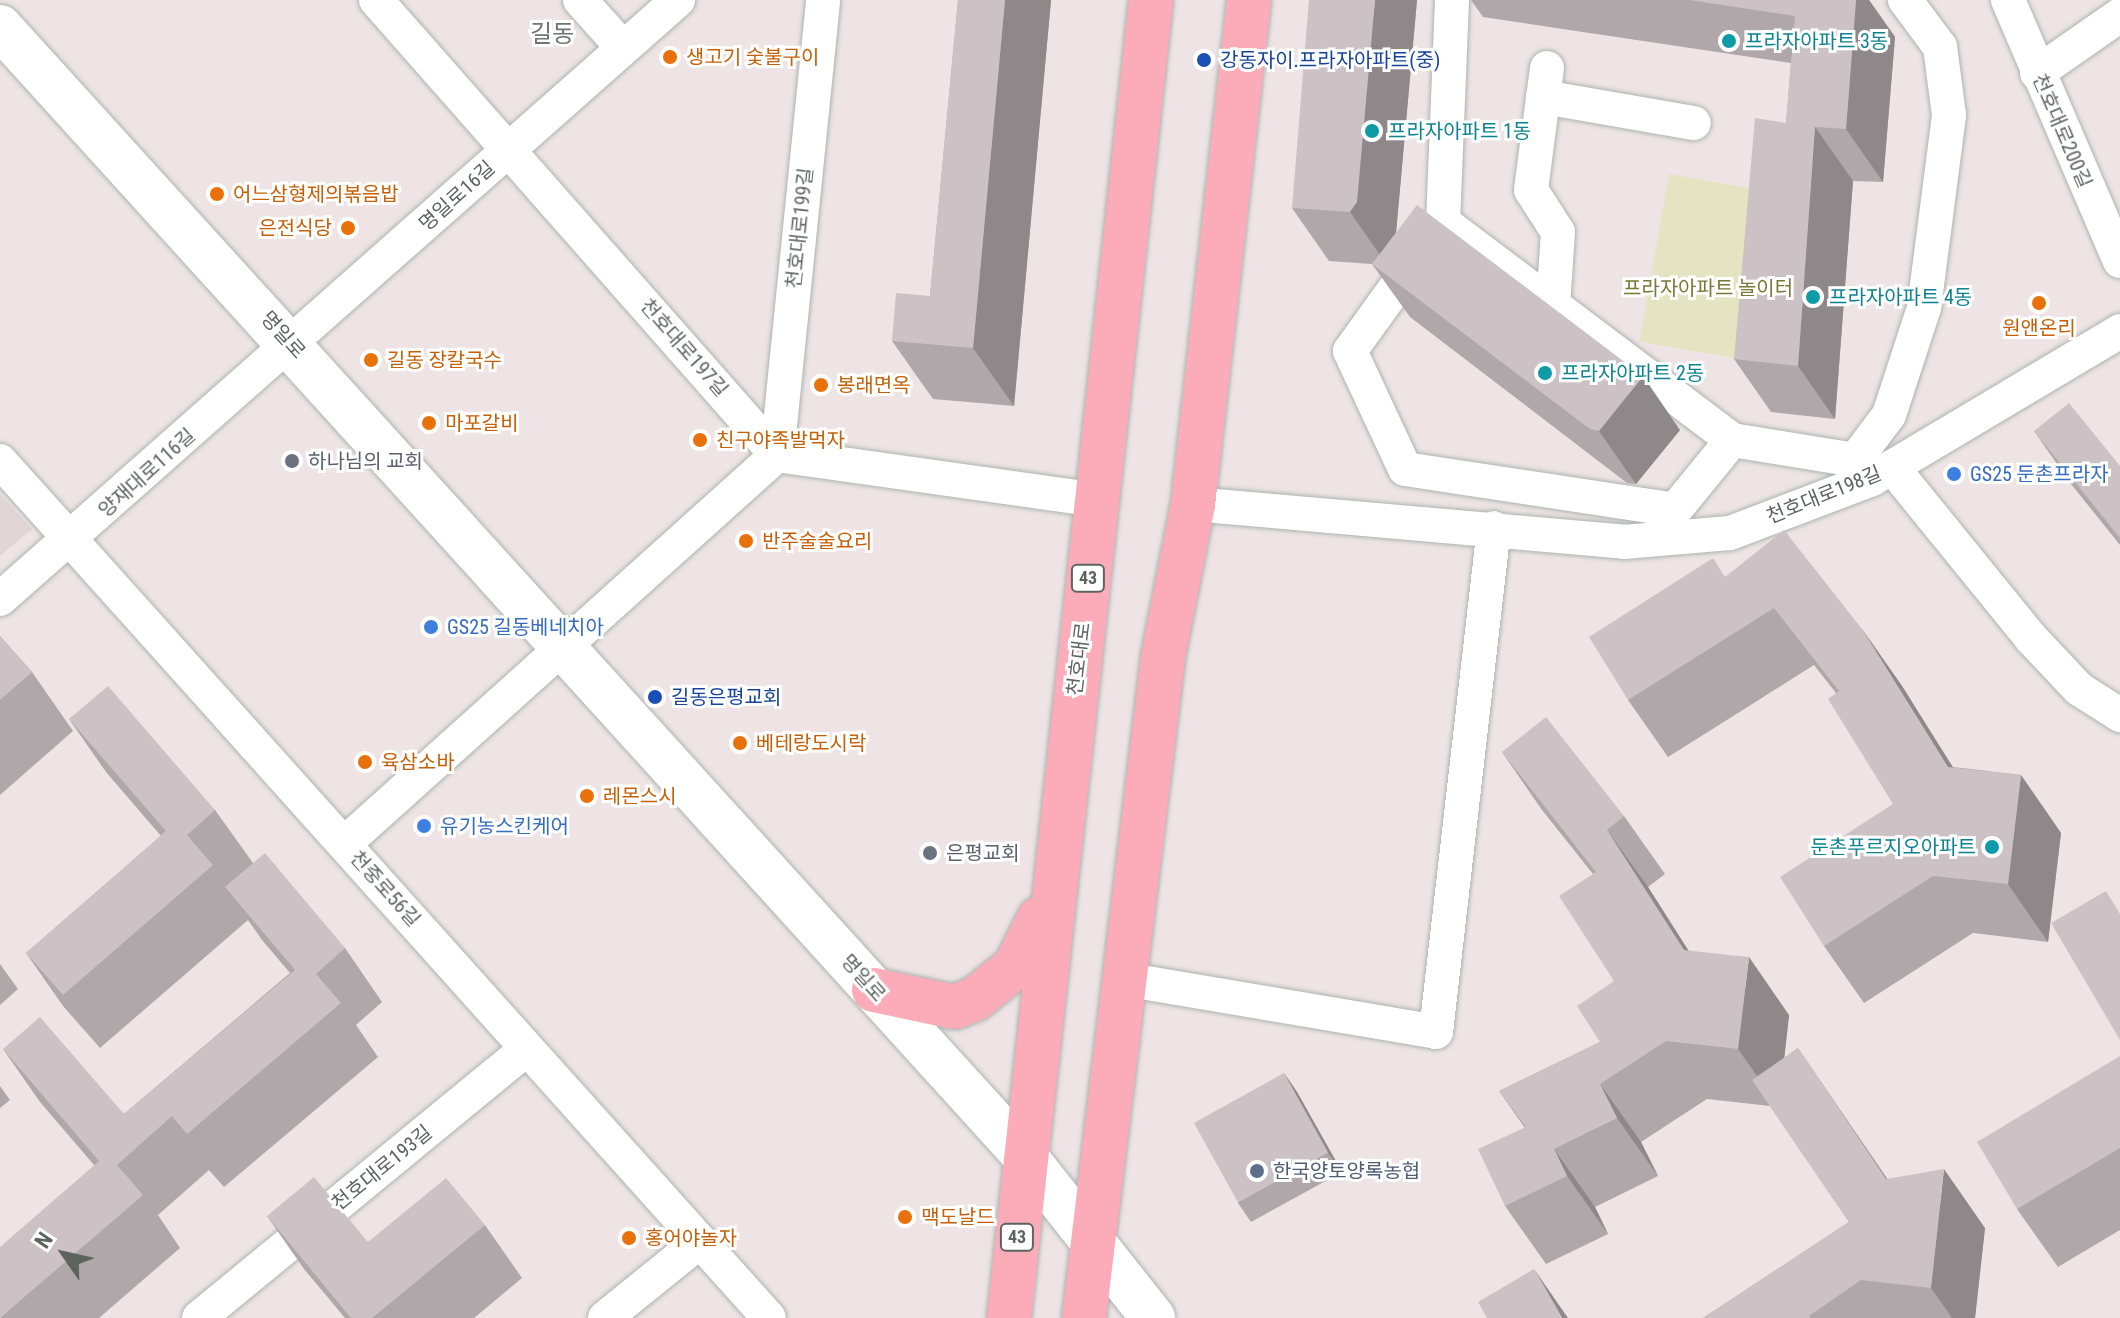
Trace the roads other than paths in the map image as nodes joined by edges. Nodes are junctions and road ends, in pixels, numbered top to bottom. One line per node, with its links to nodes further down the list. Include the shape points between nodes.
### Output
1 (376, 0): 15 (street, 천호대로197길)
2 (580, 0): 12 (street)
3 (678, 0): 12 (street, 명일로16길)
4 (823, 0): 22 (street, 천호대로199길)
5 (1151, 0): 25 (main road, 천호대로 / 43)
6 (1249, 0): 26 (main road)
7 (1452, 0): 16 (street)
8 (1905, 0): 21 (street, via 1940,47 1949,115 1924,308 1889,415 1855,460)
9 (2008, 0): 13 (street, 천호대로200길)
10 (2120, 15): 13 (street)
11 (0, 27): 20 (street, 명일로)
12 (623, 48): 15 (street, 명일로16길)
13 (2037, 73): 17 (street, 천호대로200길)
14 (1694, 123): 18 (street, via 1545,83 1531,190 1558,232)
15 (511, 148): 20 (street, 명일로16길); 22 (street, 천호대로197길)
16 (1443, 222): 18 (street); 21 (street, via 1350,351 1405,469 1675,510)
17 (2120, 261)
18 (1553, 305): 21 (street)
19 (2120, 331): 24 (street, 천호대로198길)
20 (291, 344): 28 (street, 양재대로116길); 30 (street, 명일로)
21 (1732, 440)
22 (777, 455): 25 (street); 30 (street)
23 (0, 461): 28 (street, 천중로56길)
24 (1892, 467): 27 (street, 천호대로198길, via 1730,533 1624,542); 31 (street, via 2030,637 2079,689)
25 (1098, 500): 33 (main road, 천호대로 / 43)
26 (1193, 504): 27 (street, 천호대로198길); 34 (main road, via 1163,657)
27 (1494, 528): 34 (street, via 1436,1032)
28 (71, 540): 29 (street, 양재대로116길); 32 (street, 천중로56길)
29 (0, 599)
30 (562, 646): 32 (street); 35 (street, 명일로)
31 (2120, 715)
32 (344, 844): 36 (street, 천중로56길)
33 (1051, 895): 35 (main road, via 1015,967 975,999 955,1007); 37 (main road, 천호대로 / 43)
34 (1124, 979): 38 (main road)
35 (874, 990): 37 (street, 명일로)
36 (527, 1049): 39 (street, 천중로56길); 40 (street, 천호대로193길)
37 (1024, 1155): 38 (street, 명일로); 43 (main road, 천호대로 / 43)
38 (1091, 1239): 44 (main road); 45 (street, 명일로)
39 (700, 1241): 41 (street); 42 (street, 천중로56길)
40 (214, 1313)
41 (605, 1318)
42 (769, 1318)
43 (1009, 1318)
44 (1084, 1318)
45 (1153, 1318)

